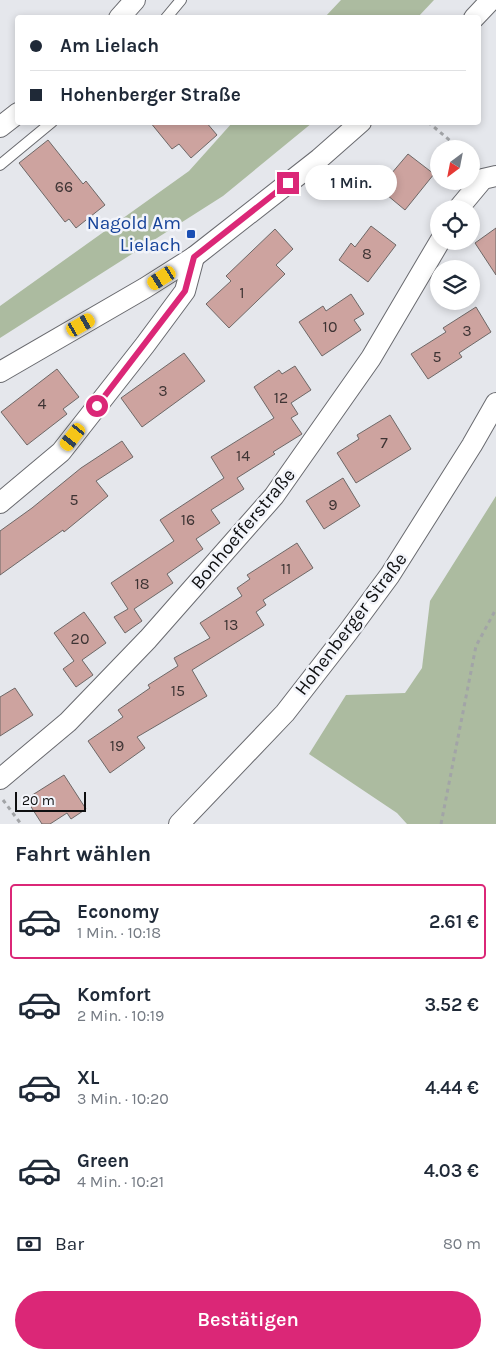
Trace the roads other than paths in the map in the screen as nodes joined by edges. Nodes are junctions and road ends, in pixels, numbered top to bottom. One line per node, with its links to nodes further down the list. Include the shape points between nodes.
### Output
1 (135, 0): 4 (street)
2 (181, 0): 5 (lane)
3 (491, 0): 6 (street)
4 (122, 15)
5 (168, 15)
6 (477, 15)
7 (15, 115): 10 (street)
8 (48, 125): 11 (lane)
9 (358, 125): 15 (street)
10 (0, 127)
11 (0, 165)
12 (496, 176): 13 (street, via 482,179)
13 (465, 200)
14 (435, 250): 19 (street, Bonhoefferstraße, via 371,358 274,496 148,639 68,722)
15 (194, 257): 16 (street); 18 (street, via 185,291 61,452)
16 (0, 372)
17 (496, 403): 20 (street, Hohenberger Straße, via 390,575 348,632 285,713)
18 (0, 503)
19 (0, 779)
20 (179, 824)

